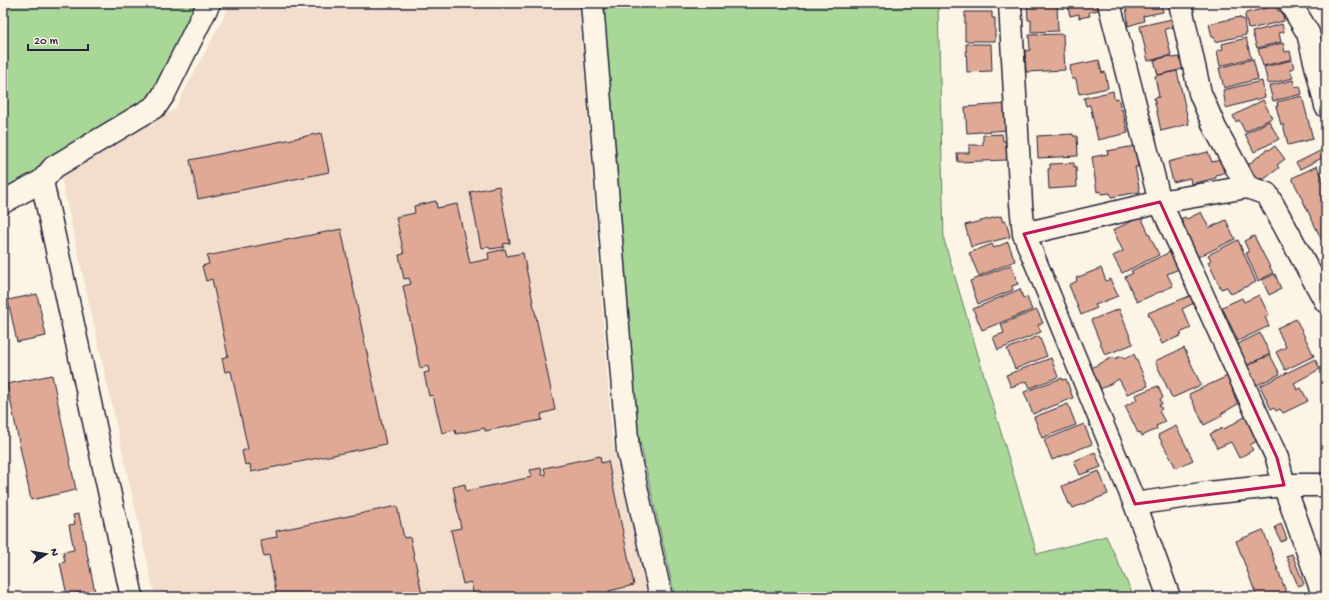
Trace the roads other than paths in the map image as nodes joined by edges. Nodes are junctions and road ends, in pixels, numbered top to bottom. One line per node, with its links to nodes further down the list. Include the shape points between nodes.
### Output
1 (208, 3): 8 (street, via 156,106 54,167)
2 (592, 3): 18 (street, via 628,451)
3 (1010, 3): 12 (street)
4 (1109, 3): 11 (street)
5 (1180, 3): 9 (street, via 1200,93)
6 (1290, 3): 7 (street, via 1308,33)
7 (1326, 106)
8 (42, 181): 10 (street); 17 (street)
9 (1246, 187): 11 (street); 13 (street, via 1267,194)
10 (3, 202)
11 (1160, 202): 12 (street); 14 (street, via 1277,458)
12 (1024, 234): 16 (street)
13 (1326, 302)
14 (1284, 485): 15 (street); 16 (street); 20 (street)
15 (1326, 485)
16 (1135, 504): 19 (street)
17 (132, 597)
18 (661, 597)
19 (1169, 597)
20 (1324, 597)

